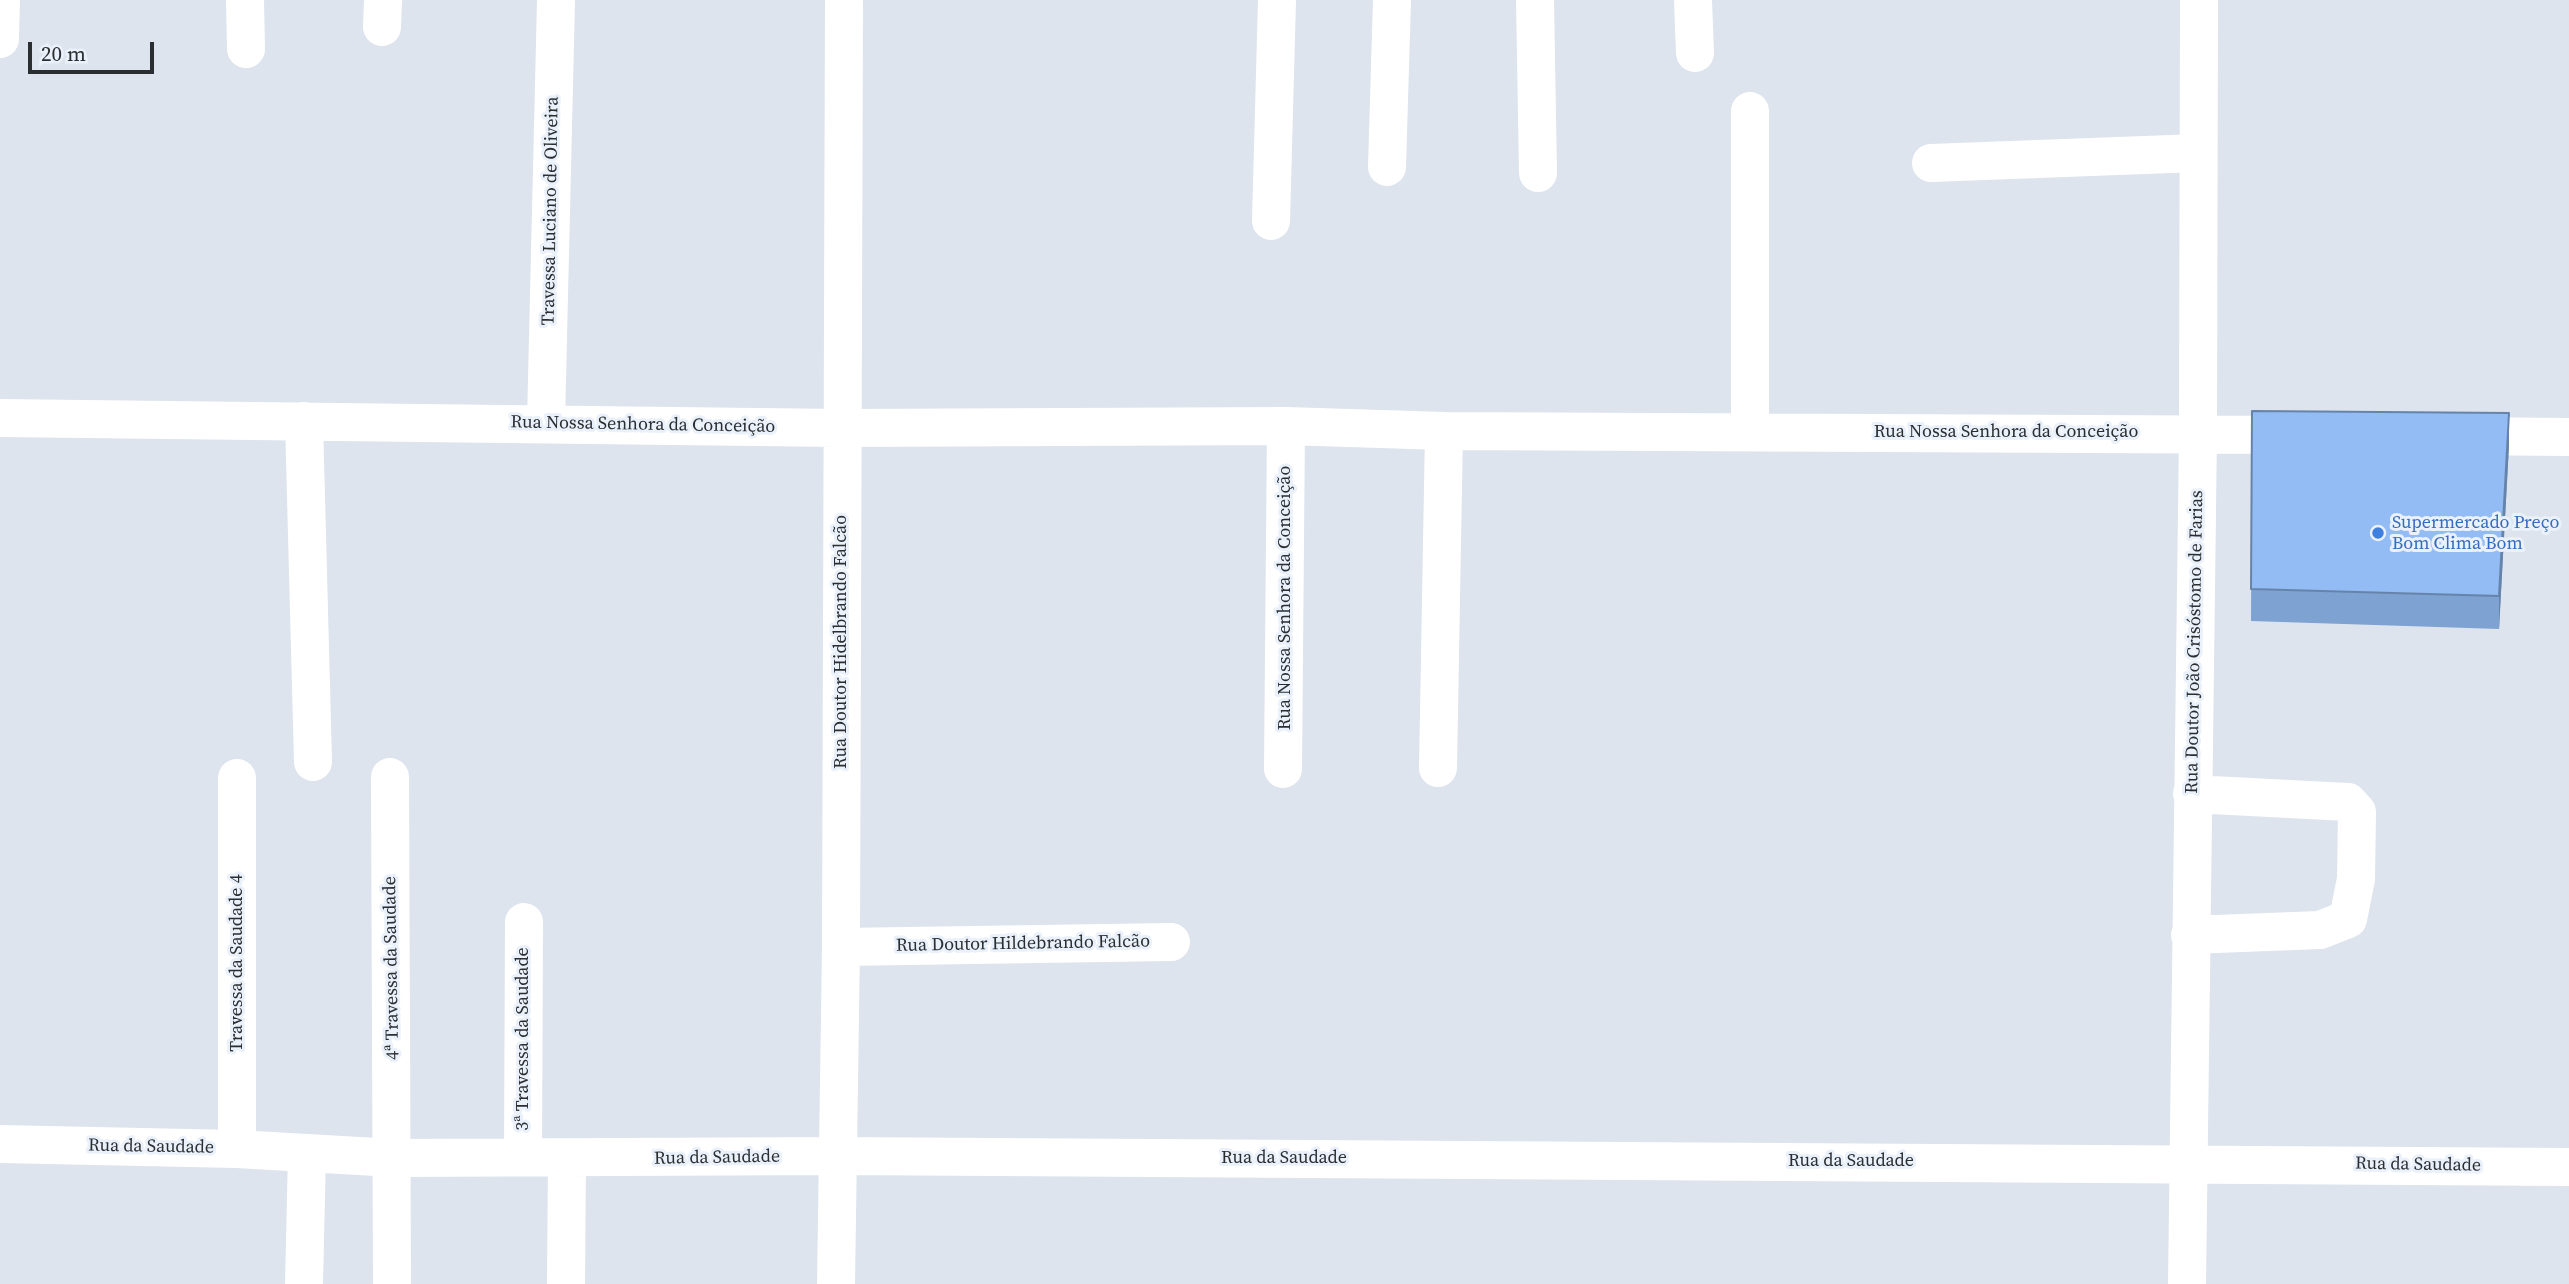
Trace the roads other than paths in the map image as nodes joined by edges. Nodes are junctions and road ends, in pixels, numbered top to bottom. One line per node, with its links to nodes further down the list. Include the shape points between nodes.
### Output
1 (1, 0): 10 (street)
2 (245, 0): 11 (street)
3 (556, 0): 21 (street, Travessa Luciano de Oliveira)
4 (844, 0): 23 (street, Rua Doutor Hidelbrando Falcão)
5 (1277, 0): 18 (street)
6 (1392, 0): 16 (street)
7 (1535, 0): 17 (street)
8 (1693, 0): 12 (street)
9 (2199, 0): 14 (street, Rua Doutor João Crisóstomo de Farias)
10 (0, 39)
11 (246, 49)
12 (1695, 53)
13 (1750, 111): 25 (street)
14 (2198, 153): 15 (street); 26 (street, Rua Doutor João Crisóstomo de Farias)
15 (1931, 163)
16 (1387, 167)
17 (1538, 173)
18 (1270, 221)
19 (0, 418): 20 (street, Rua Nossa Senhora da Conceição)
20 (304, 421): 21 (street, Rua Nossa Senhora da Conceição); 30 (street)
21 (546, 422): 23 (street, Rua Nossa Senhora da Conceição)
22 (1286, 426): 23 (street, Rua Nossa Senhora da Conceição); 24 (street, Rua Nossa Senhora da Conceição); 32 (street, Rua Nossa Senhora da Conceição)
23 (842, 428): 39 (street, Rua Doutor Hidelbrando Falcão)
24 (1444, 431): 25 (street, Rua Nossa Senhora da Conceição); 31 (street)
25 (1750, 431): 26 (street, Rua Nossa Senhora da Conceição)
26 (2198, 434): 27 (street, Rua Nossa Senhora da Conceição); 35 (street, Rua Doutor João Crisóstomo de Farias)
27 (2335, 435)
28 (2418, 436): 29 (street)
29 (2569, 437)
30 (313, 762)
31 (1438, 768)
32 (1283, 769)
33 (390, 777): 45 (street, 4ª Travessa da Saudade)
34 (237, 778): 41 (street, Travessa da Saudade 4)
35 (2192, 794): 37 (street, Rua Doutor João Crisóstomo de Farias); 37 (street, via 2348,802 2357,812 2356,879 2348,919 2320,930)
36 (524, 922): 43 (street, 3ª Travessa da Saudade)
37 (2190, 935): 47 (street, Rua Doutor João Crisóstomo de Farias)
38 (1171, 942): 39 (street, Rua Doutor Hildebrando Falcão)
39 (858, 946): 44 (street, Rua Doutor Hidelbrando Falcão)
40 (0, 1144): 41 (street, Rua da Saudade)
41 (237, 1149): 42 (street, Rua da Saudade)
42 (307, 1153): 45 (street, Rua da Saudade); 49 (street)
43 (523, 1156): 45 (street, Rua da Saudade); 46 (street, Rua da Saudade)
44 (838, 1156): 46 (street, Rua da Saudade); 47 (street, Rua da Saudade); 52 (street, Rua Doutor Hidelbrando Falcão)
45 (394, 1158): 50 (street, 4ª Travessa da Saudade)
46 (567, 1159): 51 (street)
47 (2186, 1162): 48 (street, Rua da Saudade); 53 (street, Rua Doutor João Crisóstomo de Farias)
48 (2569, 1167)
49 (304, 1284)
50 (392, 1284)
51 (566, 1284)
52 (836, 1284)
53 (2187, 1284)

